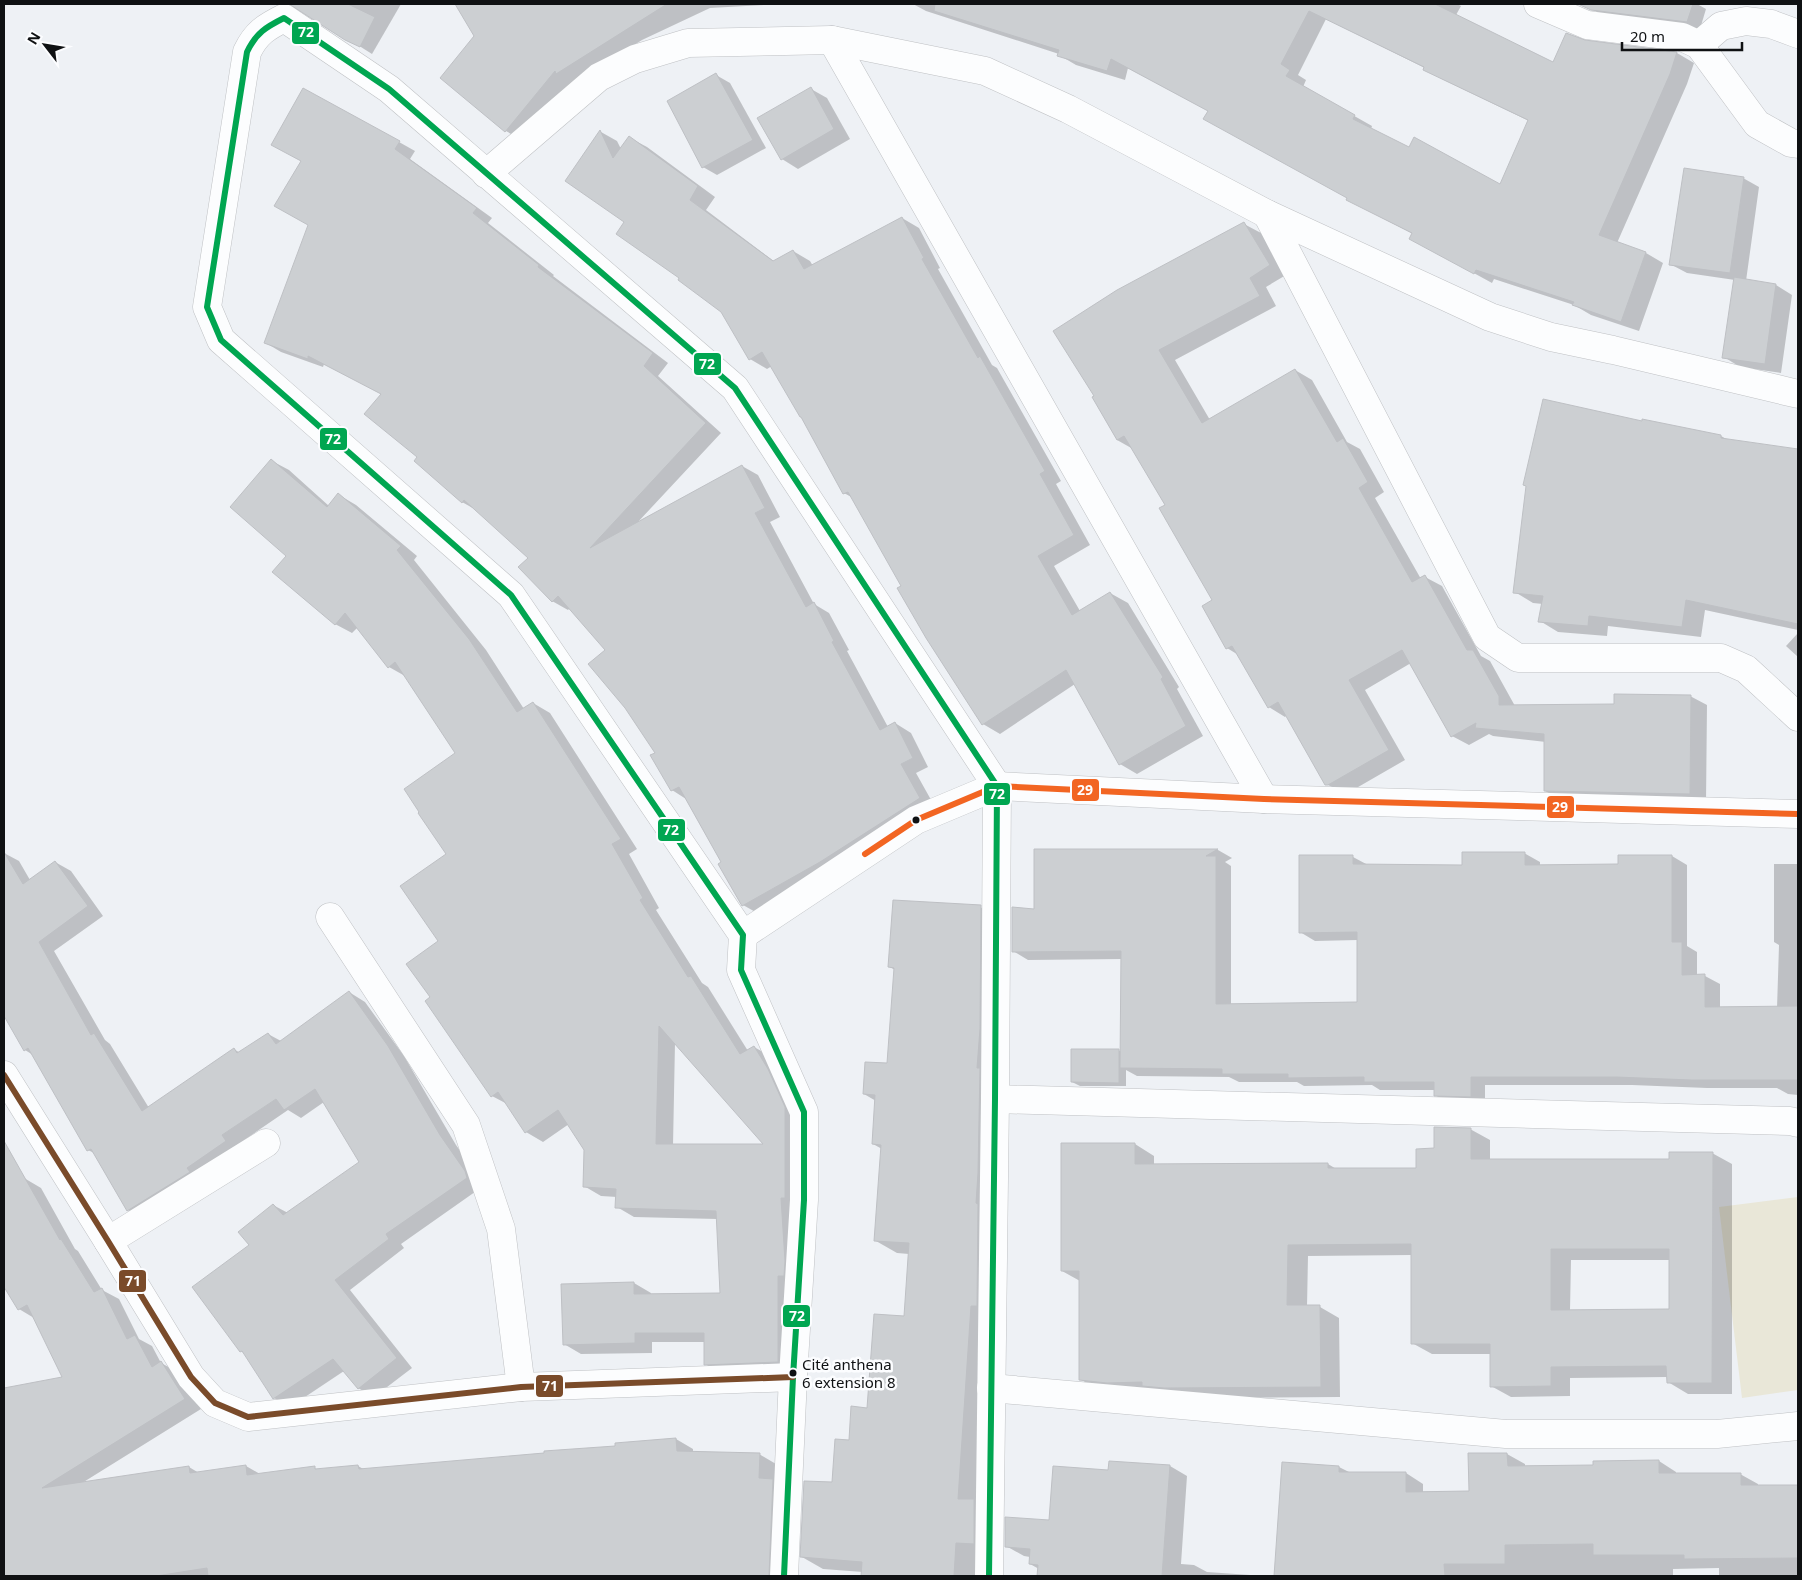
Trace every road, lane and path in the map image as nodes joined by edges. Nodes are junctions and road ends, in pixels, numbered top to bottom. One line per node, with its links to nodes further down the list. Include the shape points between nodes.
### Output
1 (1538, 4): 5 (street, via 1587,25 1682,37)
2 (268, 15): 7 (street, via 284,18 389,90); 15 (street, via 247,52 207,307 221,340 511,595)
3 (1798, 34): 5 (street, via 1771,24 1746,21 1721,26)
4 (832, 40): 7 (street, via 688,43 635,59 599,77); 8 (street, via 985,71 1068,109); 12 (street)
5 (1698, 45): 6 (street, via 1757,124 1791,144)
6 (1798, 144)
7 (486, 174): 11 (street, via 735,388)
8 (1266, 214): 9 (street, via 1490,317 1551,337); 10 (street, via 1487,637 1518,658 1722,658 1746,669)
9 (1798, 394)
10 (1798, 717)
11 (997, 786): 12 (street); 15 (street, via 916,820); 17 (street)
12 (1264, 799): 13 (street)
13 (1798, 814)
14 (330, 917): 22 (street, via 466,1125 501,1229)
15 (742, 935): 21 (street, via 741,970 804,1112 804,1200)
16 (4, 1076): 20 (street)
17 (995, 1099): 18 (street); 23 (street)
18 (1798, 1123)
19 (266, 1143): 20 (street)
20 (108, 1241): 22 (street, via 191,1377 215,1403 248,1417)
21 (793, 1377): 22 (street); 25 (street)
22 (521, 1387)
23 (991, 1388): 24 (street, via 1506,1434 1717,1434); 26 (street)
24 (1798, 1426)
25 (784, 1576)
26 (989, 1576)

